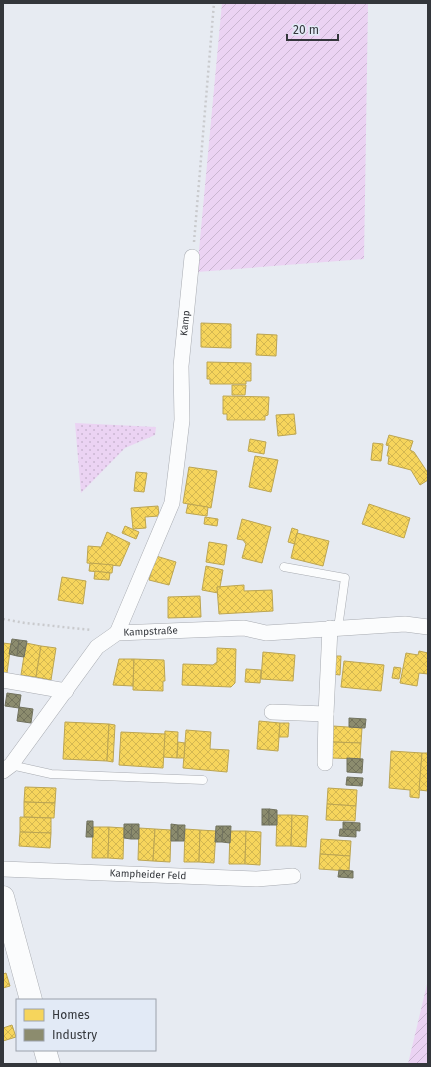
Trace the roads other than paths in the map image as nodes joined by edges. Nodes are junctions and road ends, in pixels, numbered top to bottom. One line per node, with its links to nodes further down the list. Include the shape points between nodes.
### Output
1 (192, 256): 5 (street, Kamp, via 181,366 182,420 172,503)
2 (284, 567): 4 (lane, via 345,578)
3 (428, 627): 4 (street, Kampstraße, via 405,624)
4 (334, 628): 5 (street, Kampstraße, via 266,633 244,628); 9 (street)
5 (116, 633): 7 (street, Kampstraße, via 98,647)
6 (3, 680): 7 (street)
7 (66, 691): 11 (street, Kampstraße)
8 (272, 712): 9 (street)
9 (326, 714): 10 (street)
10 (324, 763)
11 (7, 768): 12 (lane, Kampstraße, via 51,774)
12 (203, 780)
13 (3, 869): 14 (street, Kampheider Feld, via 257,879)
14 (294, 876)
15 (3, 897): 16 (street)
16 (31, 999)
17 (45, 1051): 18 (street)
18 (49, 1064)

